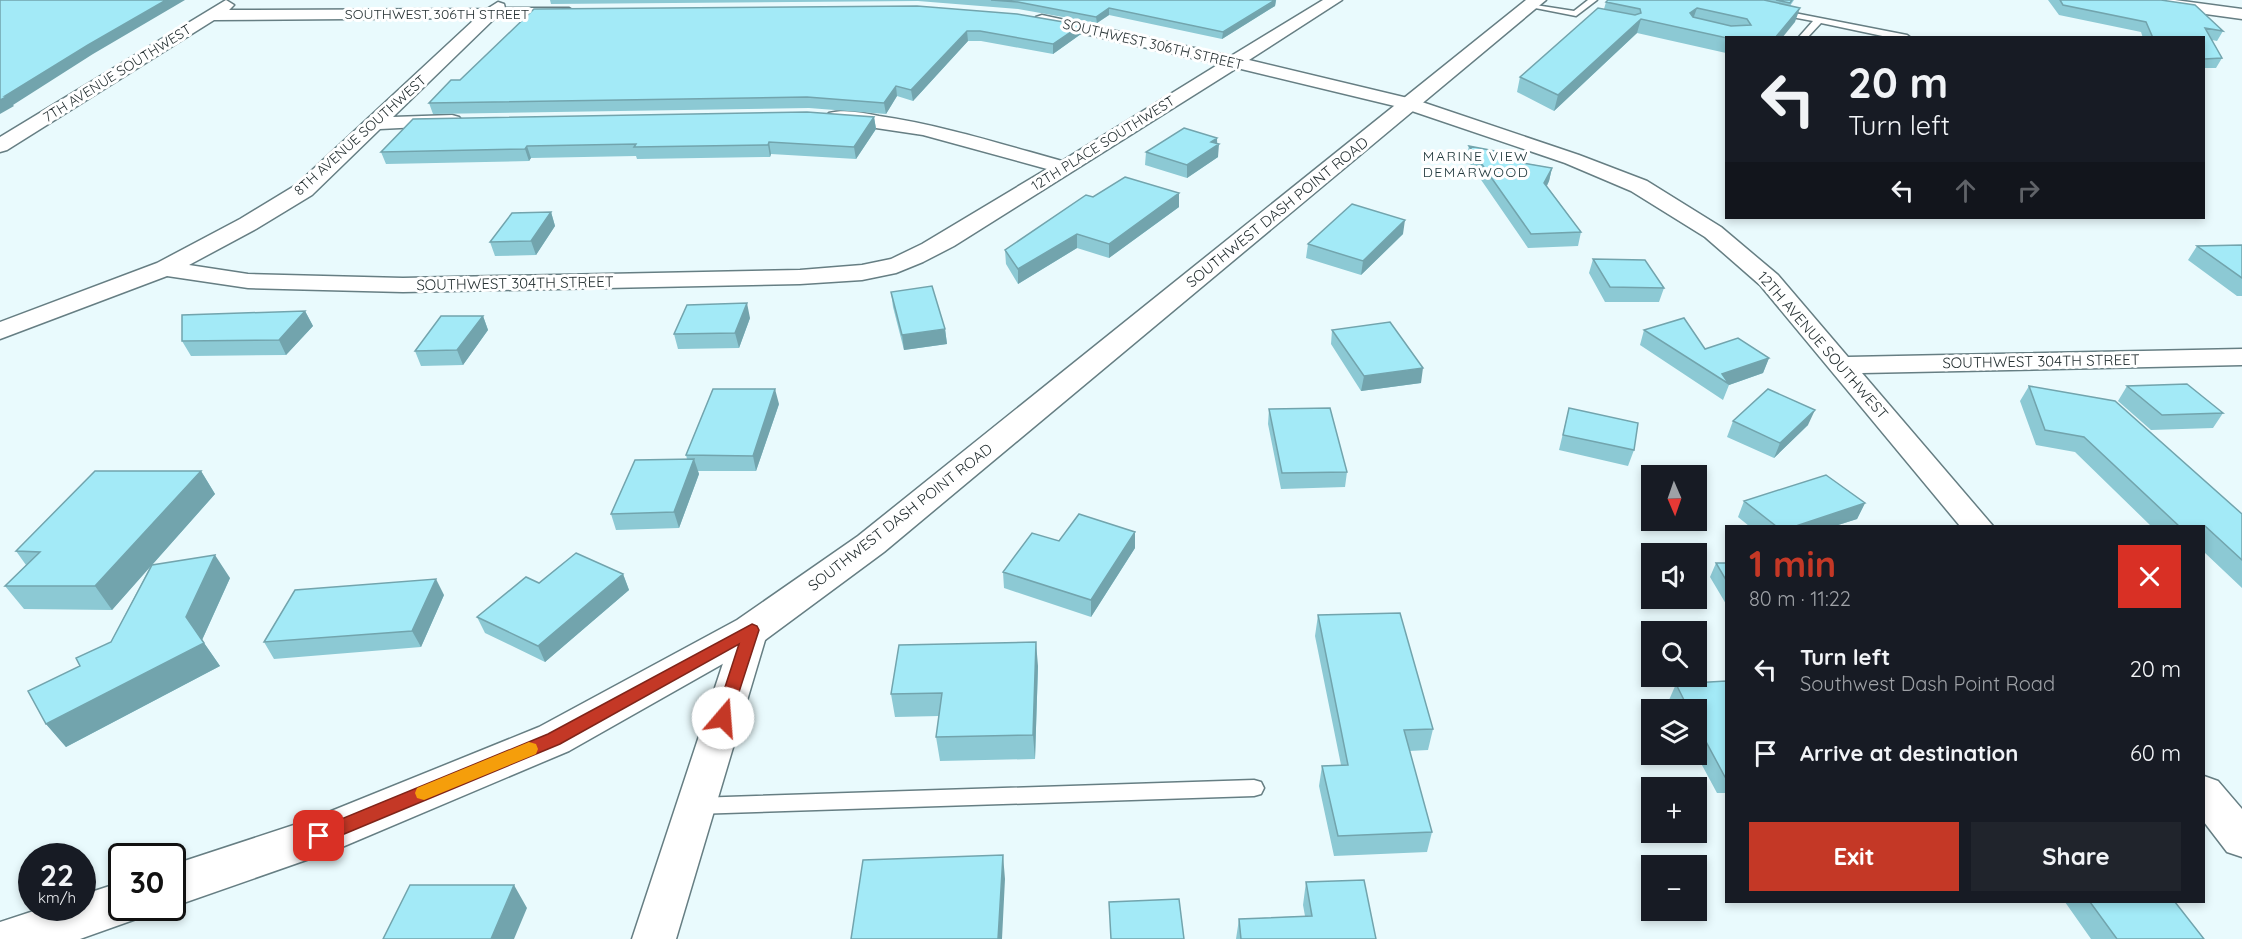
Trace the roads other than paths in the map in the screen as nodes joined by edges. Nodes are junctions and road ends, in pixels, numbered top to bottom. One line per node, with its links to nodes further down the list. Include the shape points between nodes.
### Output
1 (234, 0): 11 (street, 7TH AVENUE SOUTHWEST)
2 (1334, 0): 17 (street, 12TH PLACE SOUTHWEST)
3 (1593, 0): 9 (lane)
4 (2140, 0): 10 (street)
5 (1533, 3): 9 (lane); 18 (main road, SOUTHWEST DASH POINT ROAD)
6 (498, 7): 8 (street, SOUTHWEST 306TH STREET); 11 (street, SOUTHWEST 306TH STREET); 21 (street, 8TH AVENUE SOUTHWEST)
7 (1774, 12): 14 (lane)
8 (586, 13)
9 (1576, 14): 12 (lane)
10 (2242, 14)
11 (210, 15): 22 (street, 7TH AVENUE SOUTHWEST)
12 (1587, 16)
13 (1028, 18): 17 (street, SOUTHWEST 306TH STREET)
14 (1819, 20): 15 (lane); 16 (lane)
15 (1804, 36)
16 (1897, 36)
17 (1231, 61): 18 (street, SOUTHWEST 306TH STREET); 23 (street, 12TH PLACE SOUTHWEST)
18 (1409, 104): 28 (street, 12TH AVENUE SOUTHWEST, via 1572,159 1639,186 1675,206 1752,264 1788,300); 30 (main road, SOUTHWEST DASH POINT ROAD, via 871,544)
19 (820, 117): 23 (street, via 913,126)
20 (470, 121): 21 (street)
21 (377, 123): 24 (street, 8TH AVENUE SOUTHWEST, via 304,190)
22 (0, 146)
23 (1065, 168): 25 (street, 12TH PLACE SOUTHWEST, via 924,252 897,265)
24 (165, 268): 25 (street, SOUTHWEST 304TH STREET, via 248,281 403,285 800,277); 26 (street, 8TH AVENUE SOUTHWEST)
25 (865, 272)
26 (0, 331)
27 (2242, 357): 28 (street, SOUTHWEST 304TH STREET)
28 (1840, 365): 29 (street, 12TH AVENUE SOUTHWEST)
29 (1976, 525)
30 (752, 630): 33 (street); 35 (main road, SOUTHWEST DASH POINT ROAD, via 554,739 319,836)
31 (1254, 788): 33 (lane)
32 (2205, 794): 34 (street)
33 (695, 806): 38 (street)
34 (2242, 839)
35 (186, 881)
36 (108, 908): 37 (main road)
37 (15, 939)
38 (654, 939)

